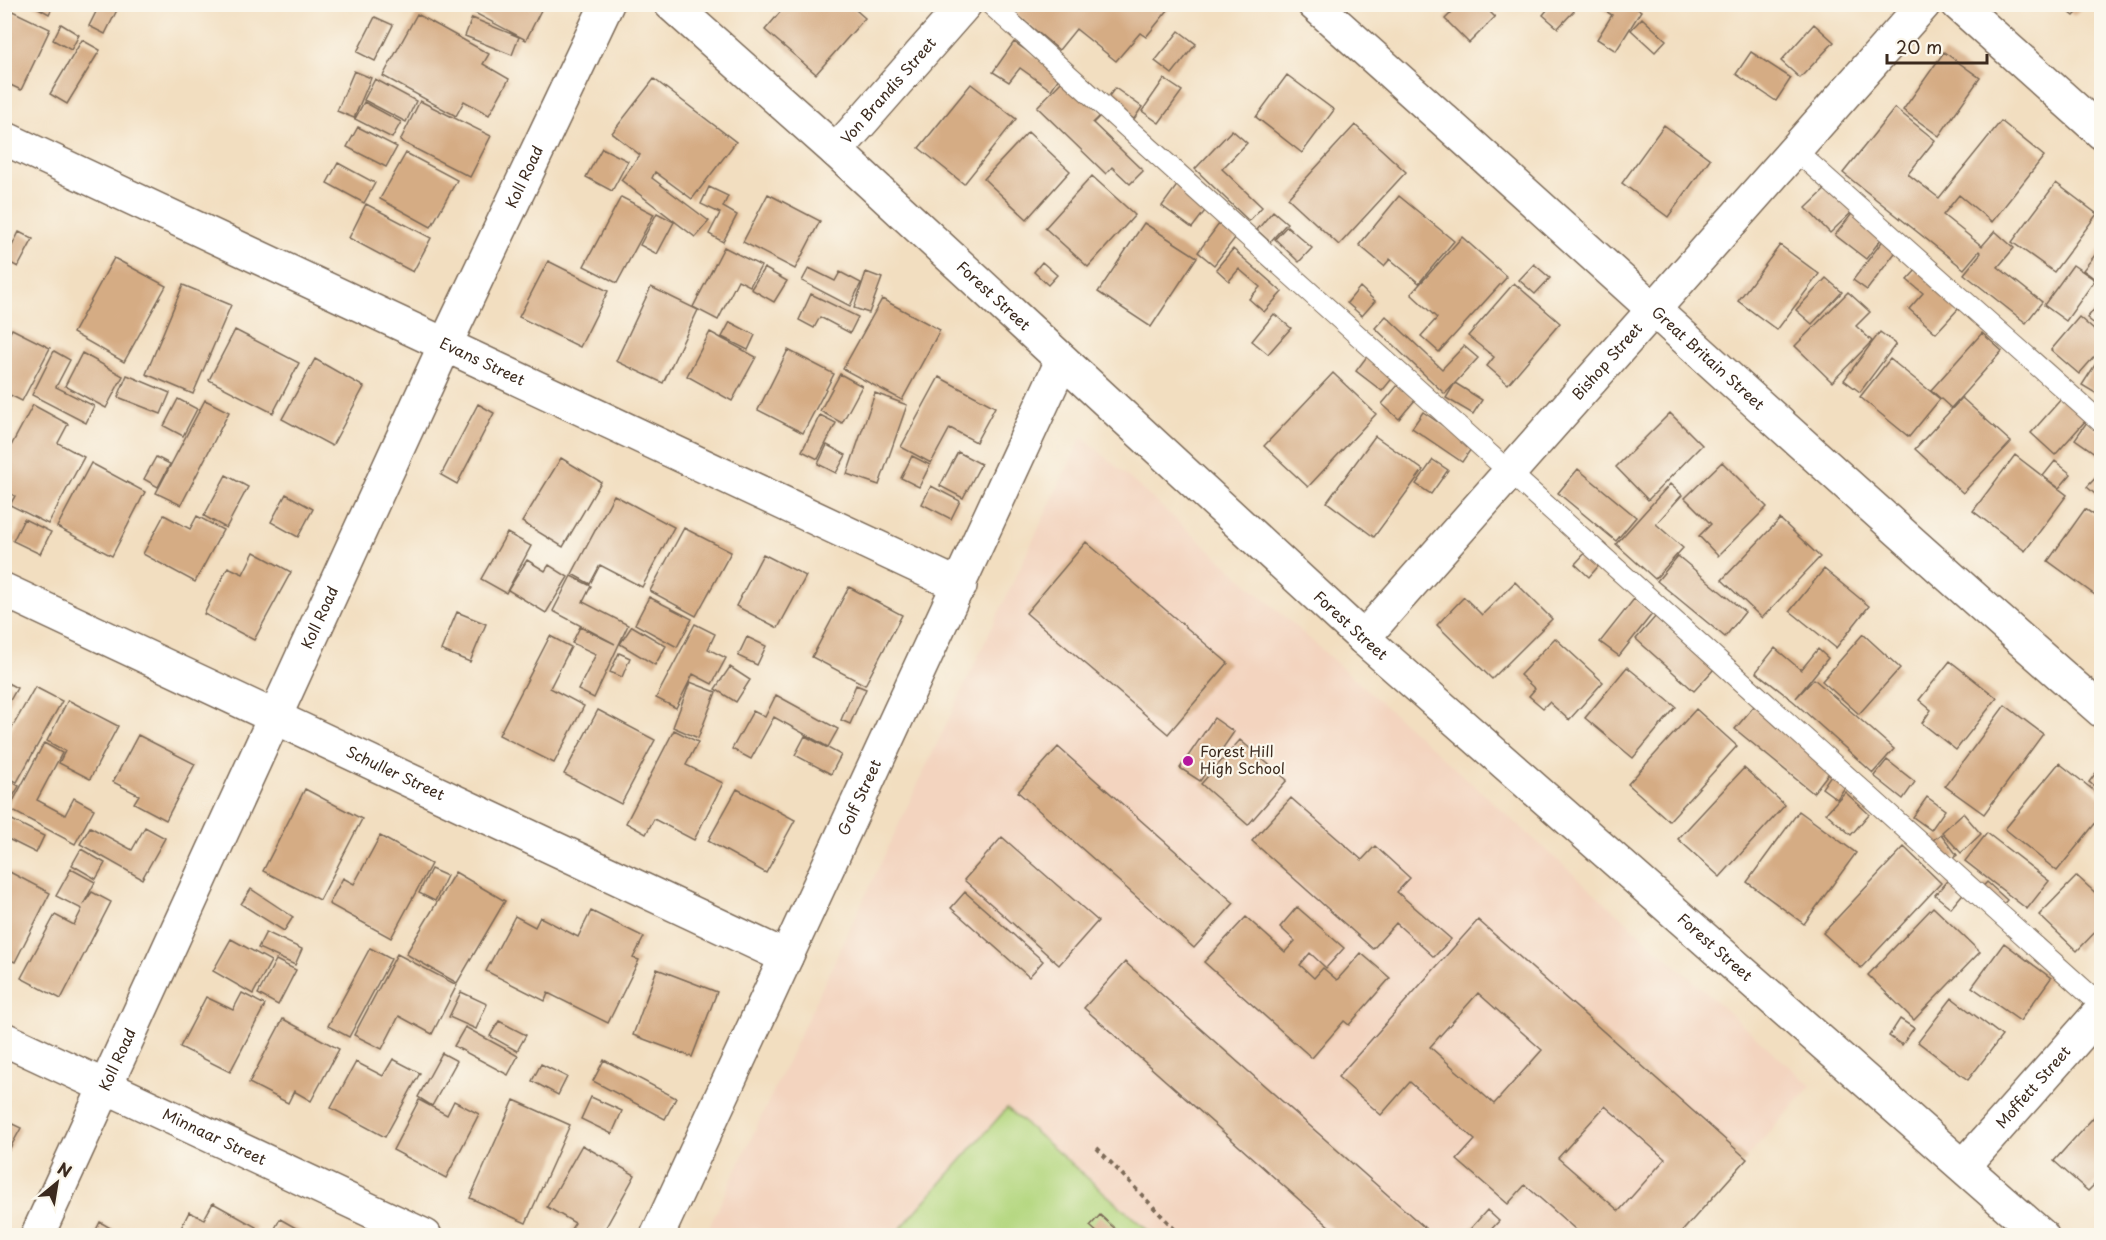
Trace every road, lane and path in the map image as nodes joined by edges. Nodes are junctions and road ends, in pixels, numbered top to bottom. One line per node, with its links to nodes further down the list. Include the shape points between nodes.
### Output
1 (607, 4): 13 (street, Koll Road)
2 (671, 4): 11 (street, Forest Street)
3 (965, 4): 11 (street, Von Brandis Street)
4 (990, 4): 16 (lane)
5 (1314, 4): 12 (street, Great Britain Street)
6 (1924, 4): 10 (street, Bishop Street)
7 (1958, 4): 8 (street)
8 (2102, 133)
9 (4, 138): 13 (street, Evans Street)
10 (1795, 150): 12 (street, Bishop Street); 15 (lane)
11 (836, 151): 14 (street, Forest Street)
12 (1655, 308): 16 (street, Bishop Street); 20 (street, Great Britain Street, via 1913,546)
13 (446, 343): 17 (street, Evans Street); 21 (street, Koll Road)
14 (1062, 361): 17 (street, Golf Street); 19 (street, Forest Street)
15 (2102, 423)
16 (1508, 473): 19 (street, Bishop Street); 23 (lane)
17 (960, 586): 22 (street, Golf Street)
18 (4, 590): 21 (street, Schuller Street)
19 (1363, 638): 27 (street, Forest Street)
20 (2102, 711)
21 (276, 717): 22 (street, Schuller Street); 25 (street, Koll Road)
22 (786, 957): 30 (street, Golf Street)
23 (2102, 1008): 27 (street, Moffett Street)
24 (4, 1039): 25 (street, Minnaar Street)
25 (107, 1087): 28 (street, Koll Road); 29 (street, Minnaar Street)
26 (1097, 1148): 31 (path)
27 (1964, 1166): 32 (street, Forest Street)
28 (37, 1236)
29 (425, 1236)
30 (657, 1236)
31 (1181, 1236)
32 (2042, 1236)

